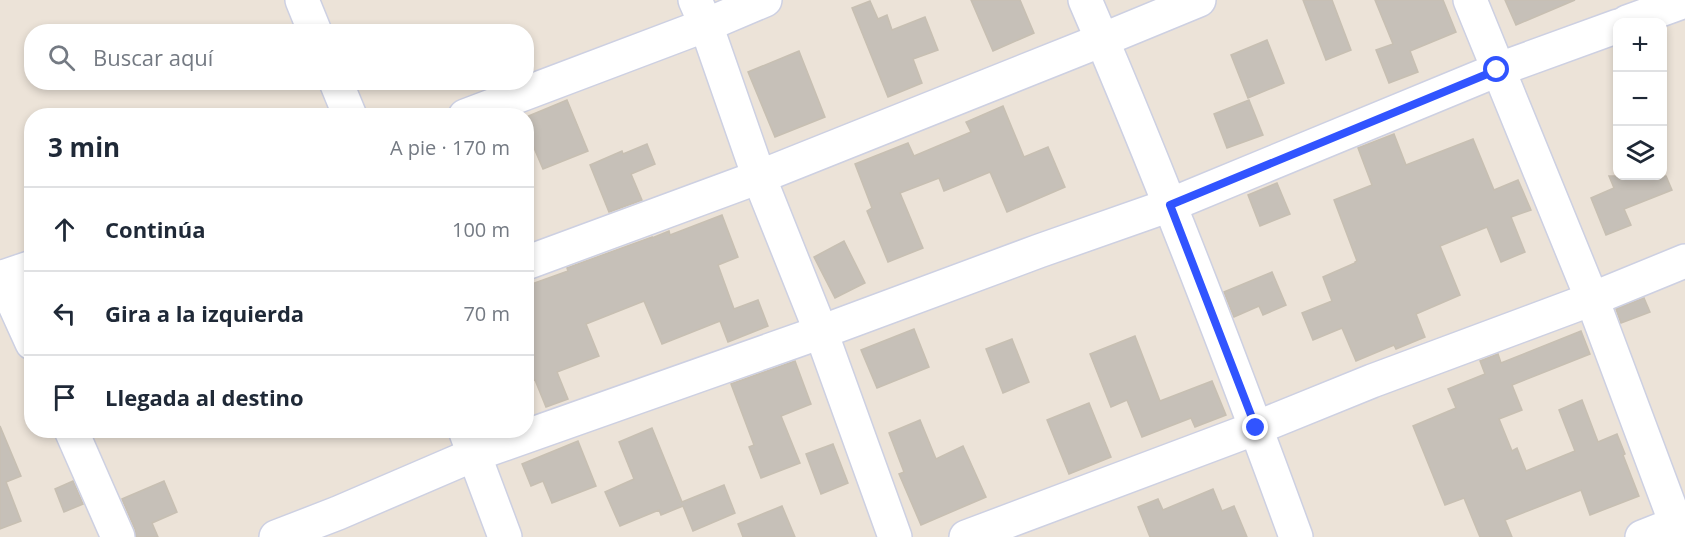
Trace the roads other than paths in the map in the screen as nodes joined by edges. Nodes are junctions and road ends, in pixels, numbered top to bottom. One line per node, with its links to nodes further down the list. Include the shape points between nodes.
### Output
1 (302, 0): 9 (street)
2 (765, 0): 7 (street)
3 (1085, 0): 11 (street)
4 (1199, 0): 11 (street)
5 (1470, 0): 12 (street)
6 (1685, 1): 8 (street)
7 (700, 13): 13 (street); 18 (street)
8 (1638, 18)
9 (312, 24)
10 (1613, 27): 12 (street)
11 (1102, 40): 18 (street); 19 (street)
12 (1497, 70): 19 (street); 23 (street)
13 (534, 86)
14 (339, 90): 16 (street)
15 (524, 90): 17 (street)
16 (347, 108)
17 (483, 108)
18 (759, 177): 20 (street); 25 (street)
19 (1170, 205): 25 (street); 27 (street)
20 (534, 260)
21 (1685, 261): 23 (street)
22 (11, 274): 24 (street)
23 (1592, 299): 27 (street); 31 (street)
24 (24, 317)
25 (821, 332): 26 (street); 35 (street)
26 (534, 423)
27 (1256, 428): 36 (street); 37 (street)
28 (74, 438): 32 (street)
29 (485, 438): 30 (street)
30 (469, 443): 33 (street, via 338,513); 34 (street)
31 (1680, 527): 38 (street)
32 (118, 537)
33 (276, 537)
34 (505, 537)
35 (895, 537)
36 (966, 537)
37 (1296, 537)
38 (1642, 537)

